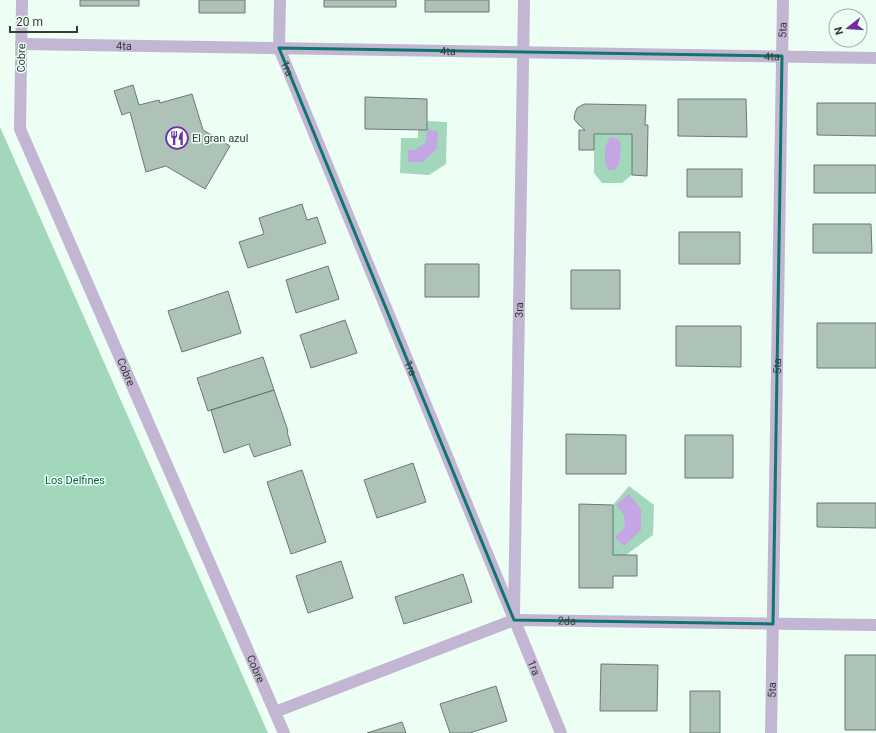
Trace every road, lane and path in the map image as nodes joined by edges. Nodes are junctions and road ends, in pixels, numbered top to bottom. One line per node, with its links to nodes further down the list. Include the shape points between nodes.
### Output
1 (22, 0): 5 (street, Cobre)
2 (280, 0): 6 (street, 1ra)
3 (524, 0): 7 (street, 3ra)
4 (783, 0): 8 (street, 5ta)
5 (21, 44): 6 (street, 4ta); 13 (street, Cobre, via 20,129)
6 (279, 48): 7 (street, 4ta); 10 (street, 1ra)
7 (523, 52): 8 (street, 4ta); 10 (street, 3ra)
8 (782, 56): 9 (street, 4ta); 11 (street, 5ta)
9 (876, 58)
10 (514, 620): 11 (street, 2da); 13 (street, 2da); 15 (street, 1ra)
11 (773, 624): 12 (street, 2da); 16 (street, 5ta)
12 (876, 625)
13 (275, 712): 14 (street, Cobre)
14 (284, 733)
15 (561, 733)
16 (771, 733)

